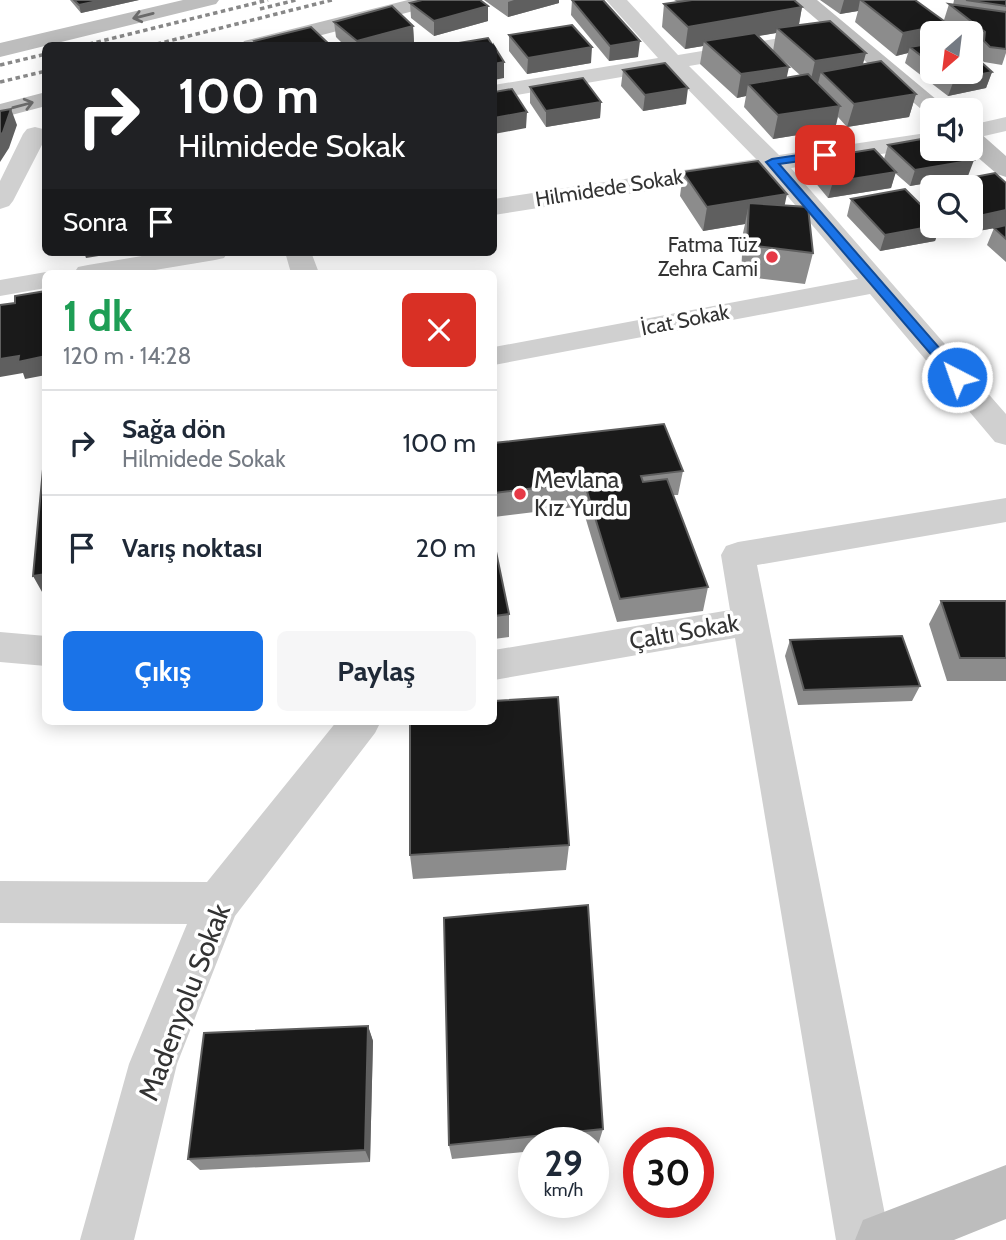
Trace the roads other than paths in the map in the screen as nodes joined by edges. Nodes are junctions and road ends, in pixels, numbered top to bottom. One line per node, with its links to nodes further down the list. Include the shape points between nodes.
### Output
1 (209, 0): 7 (main road, one-way to 7)
2 (433, 0): 6 (main road)
3 (616, 0): 8 (street)
4 (804, 0): 5 (main road)
5 (845, 34): 8 (street); 10 (main road)
6 (268, 42)
7 (0, 50)
8 (674, 63): 9 (street); 18 (street)
9 (497, 92)
10 (922, 98)
11 (42, 100): 12 (main road, one-way to 11)
12 (0, 111)
13 (1006, 124): 14 (street)
14 (983, 129)
15 (35, 134): 21 (street)
16 (920, 141): 18 (street, Hilmidede Sokak)
17 (983, 149): 19 (main road)
18 (772, 162): 23 (street, Hilmidede Sokak); 27 (street)
19 (1006, 169)
20 (42, 171): 21 (street)
21 (16, 175): 22 (street)
22 (0, 201)
23 (497, 207)
24 (191, 256): 25 (street)
25 (106, 270)
26 (42, 281): 28 (street)
27 (877, 284): 29 (street, İcat Sokak); 30 (street)
28 (0, 288)
29 (497, 355)
30 (1006, 434)
31 (1006, 510): 32 (street, Çaltı Sokak, via 738,555)
32 (750, 621): 35 (street, Çaltı Sokak); 41 (street)
33 (0, 647): 34 (street)
34 (42, 651)
35 (497, 664)
36 (358, 725): 38 (street, Madenyolu Sokak)
37 (0, 902): 38 (street)
38 (218, 903): 40 (street, Madenyolu Sokak, via 153,1064)
39 (1006, 1192): 42 (main road)
40 (107, 1240)
41 (863, 1240)
42 (883, 1240)

